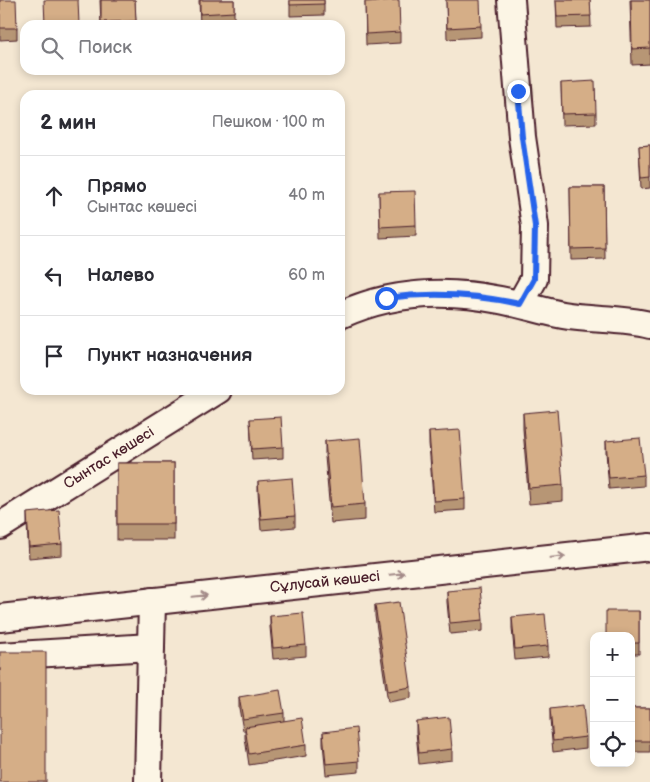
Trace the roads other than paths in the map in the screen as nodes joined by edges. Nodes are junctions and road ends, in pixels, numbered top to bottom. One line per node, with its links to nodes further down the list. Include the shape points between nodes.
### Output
1 (511, 0): 2 (street, via 522,137 535,226 534,279)
2 (520, 304): 3 (street, via 462,294 418,294 386,298); 4 (street, via 564,315)
3 (345, 312)
4 (650, 325)
5 (210, 395): 6 (street, Сынтас көшесі)
6 (0, 526)
7 (650, 547): 8 (street, Сұлусай көшесі, one-way to 7)
8 (152, 601): 9 (street, Сұлусай көшесі); 10 (street)
9 (0, 618)
10 (151, 647): 11 (street); 12 (street)
11 (0, 656)
12 (148, 782)

